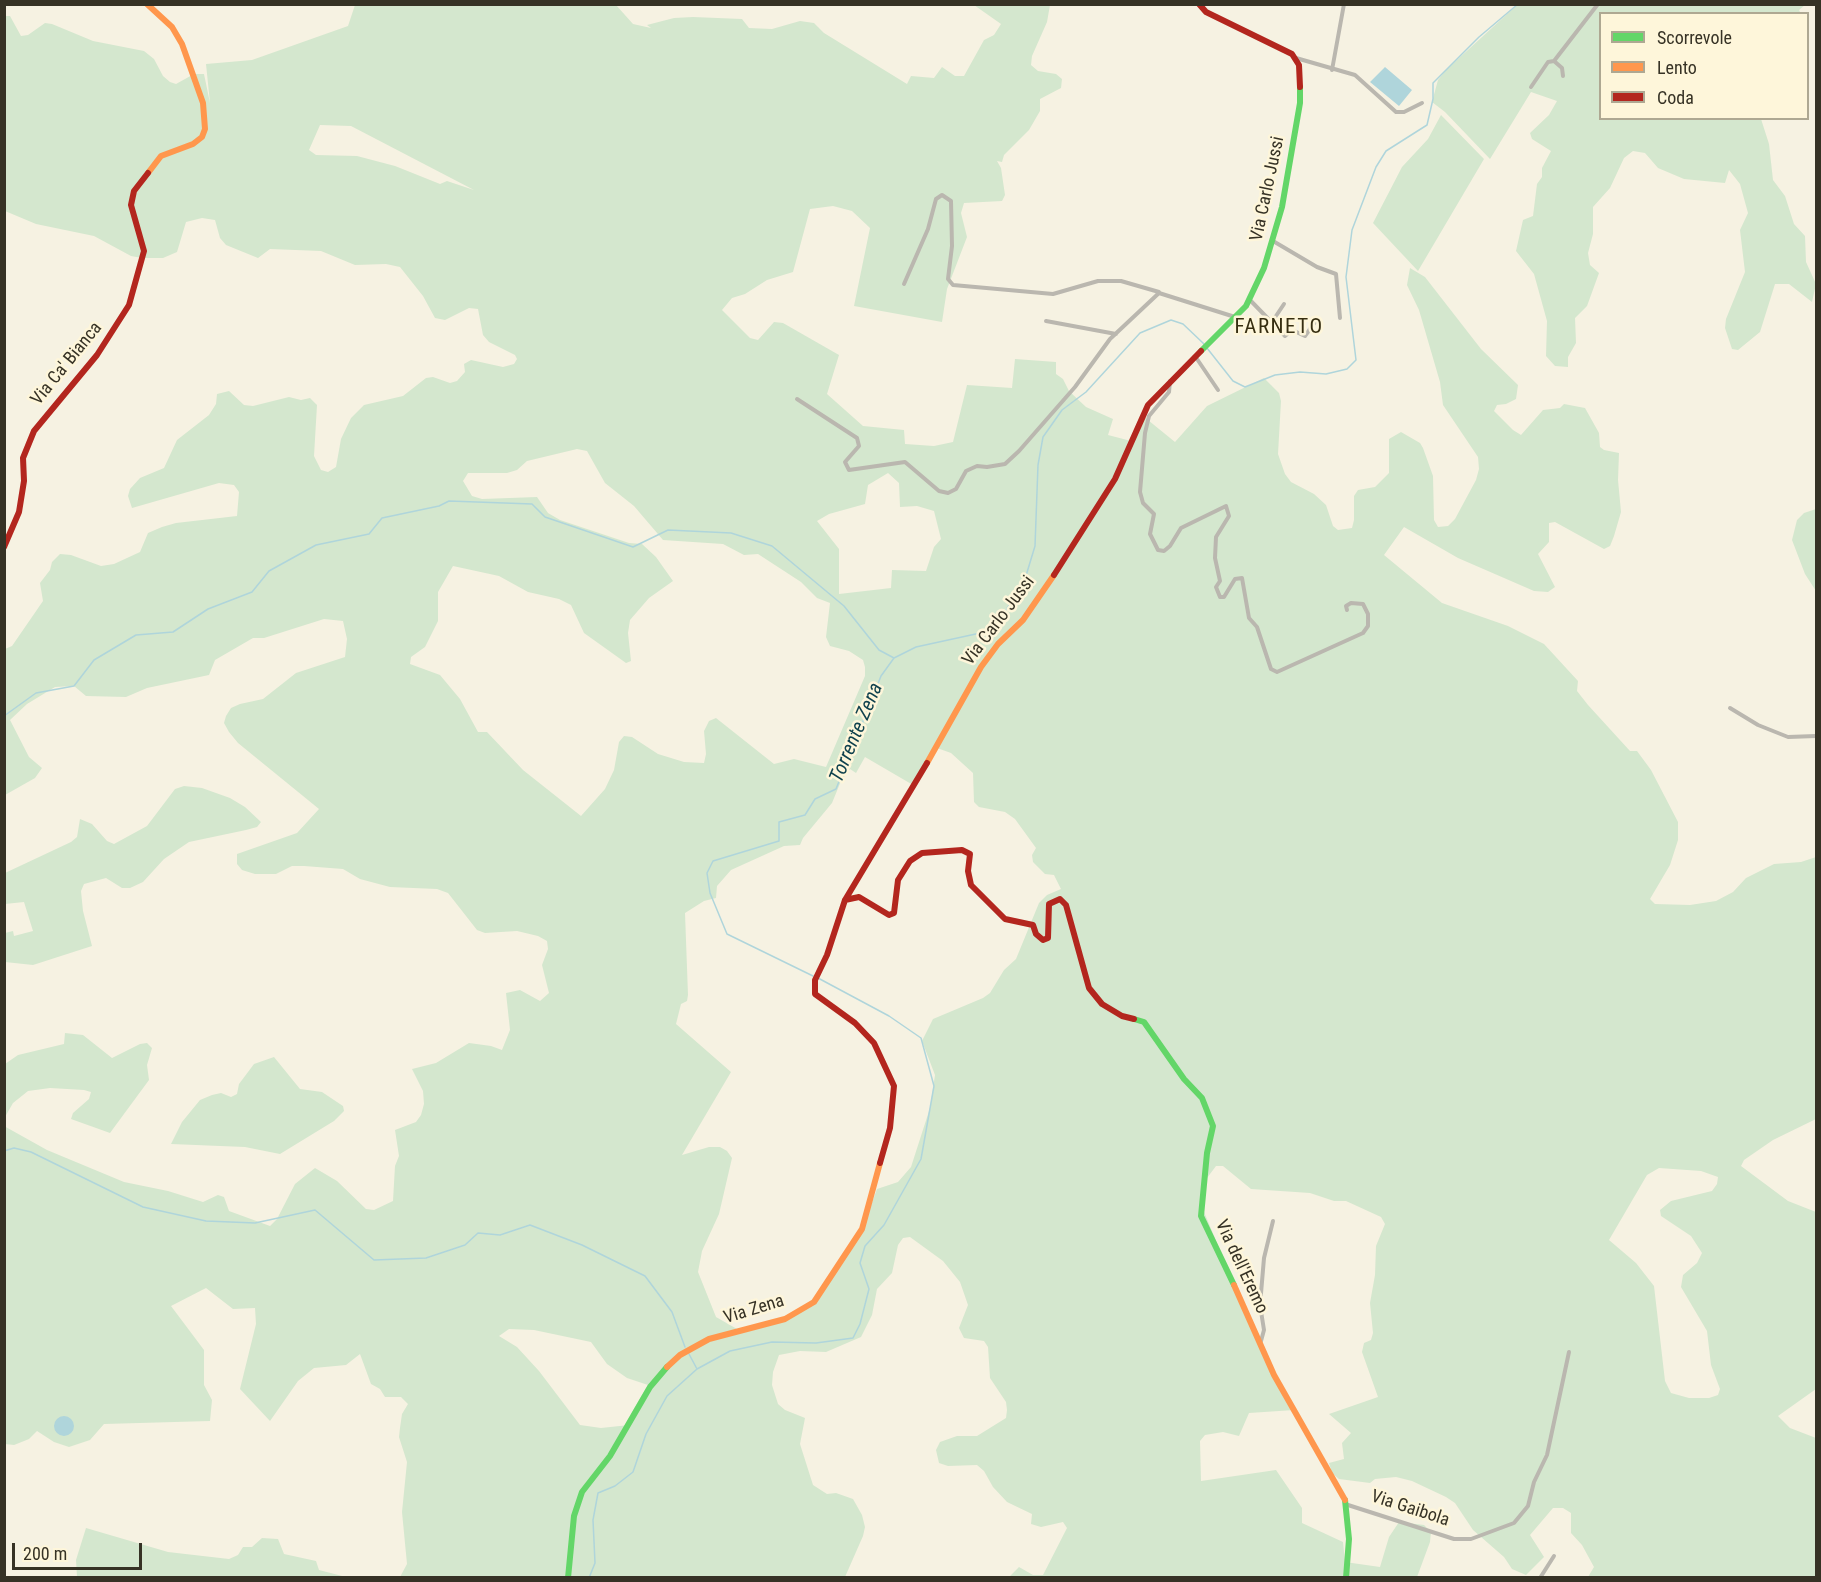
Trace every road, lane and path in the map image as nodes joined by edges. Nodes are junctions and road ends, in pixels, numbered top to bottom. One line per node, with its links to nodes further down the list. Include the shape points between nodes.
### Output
1 (147, 4): 26 (street, Via Ca' Bianca, via 172,27 182,44 203,103 206,129 193,144 161,156 134,191 131,205 144,251 136,286 129,305 97,355 34,430 23,458 19,512)
2 (1199, 4): 5 (street, via 1206,12)
3 (1344, 4): 7 (street)
4 (1598, 4): 6 (street)
5 (1296, 58): 7 (street); 11 (street, Via Carlo Jussi, via 1300,103)
6 (1554, 61): 8 (street, via 1562,68); 9 (street, via 1548,62)
7 (1332, 70): 10 (street, via 1355,75 1395,112)
8 (1563, 76)
9 (1531, 87)
10 (1422, 103)
11 (1273, 241): 14 (street, Via Carlo Jussi); 17 (street, via 1336,274)
12 (904, 284): 13 (street, via 936,200 942,195 951,201 948,279 953,285 1053,294 1098,281 1121,280)
13 (1159, 293): 16 (street); 21 (street)
14 (1249, 299): 16 (street, Via Carlo Jussi); 19 (street)
15 (1284, 304): 19 (street)
16 (1235, 317): 22 (street, Via Carlo Jussi)
17 (1340, 318)
18 (1046, 321): 21 (street)
19 (1272, 322): 20 (street, via 1285,336 1292,330 1305,336)
20 (1315, 322)
21 (1116, 334): 25 (street, via 1019,451 1005,464 966,471 956,489 948,493 905,462 849,470 845,462 859,446 857,438)
22 (1198, 356): 23 (street, Via Carlo Jussi); 24 (street)
23 (1170, 381): 27 (street, via 1169,392 1149,416 1140,492 1143,503 1154,514 1150,534 1158,550 1170,546 1181,528 1227,506 1229,516 1216,537 1220,581 1216,587 1220,597 1224,597 1235,579 1242,578 1250,618 1257,627 1271,669 1277,672 1364,633 1368,614 1363,604 1351,603); 30 (street, Via Carlo Jussi, via 1148,405 1119,471 1091,519 1023,620 981,667)
24 (1218, 390)
25 (797, 399)
26 (4, 547)
27 (1347, 610)
28 (1730, 708): 29 (street, via 1788,737)
29 (1816, 736)
30 (845, 900): 31 (street, Via Carlo Jussi); 33 (street, Via dell'Eremo, via 859,897 889,915 894,913 898,880 910,861 921,853 962,850 970,854 968,871 972,885 1005,919 1033,925 1043,940 1048,938 1049,904 1063,901 1089,988 1102,1004 1122,1016 1144,1022 1202,1098 1213,1126 1201,1216)
31 (822, 967): 37 (street, Via Zena, via 814,994 855,1023 874,1043 894,1086 890,1128 862,1228 814,1302 785,1319 709,1339 680,1355 650,1387 610,1456 582,1492 574,1516)
32 (1273, 1221): 33 (street, Via Gaibola, via 1264,1258)
33 (1261, 1341): 35 (street, Via Gaibola, via 1274,1375)
34 (1569, 1352): 35 (street, Via Gaibola, via 1546,1455 1528,1506 1514,1524 1471,1539 1454,1539)
35 (1347, 1504): 38 (street)
36 (1554, 1556): 39 (street)
37 (568, 1578)
38 (1346, 1578)
39 (1540, 1578)

